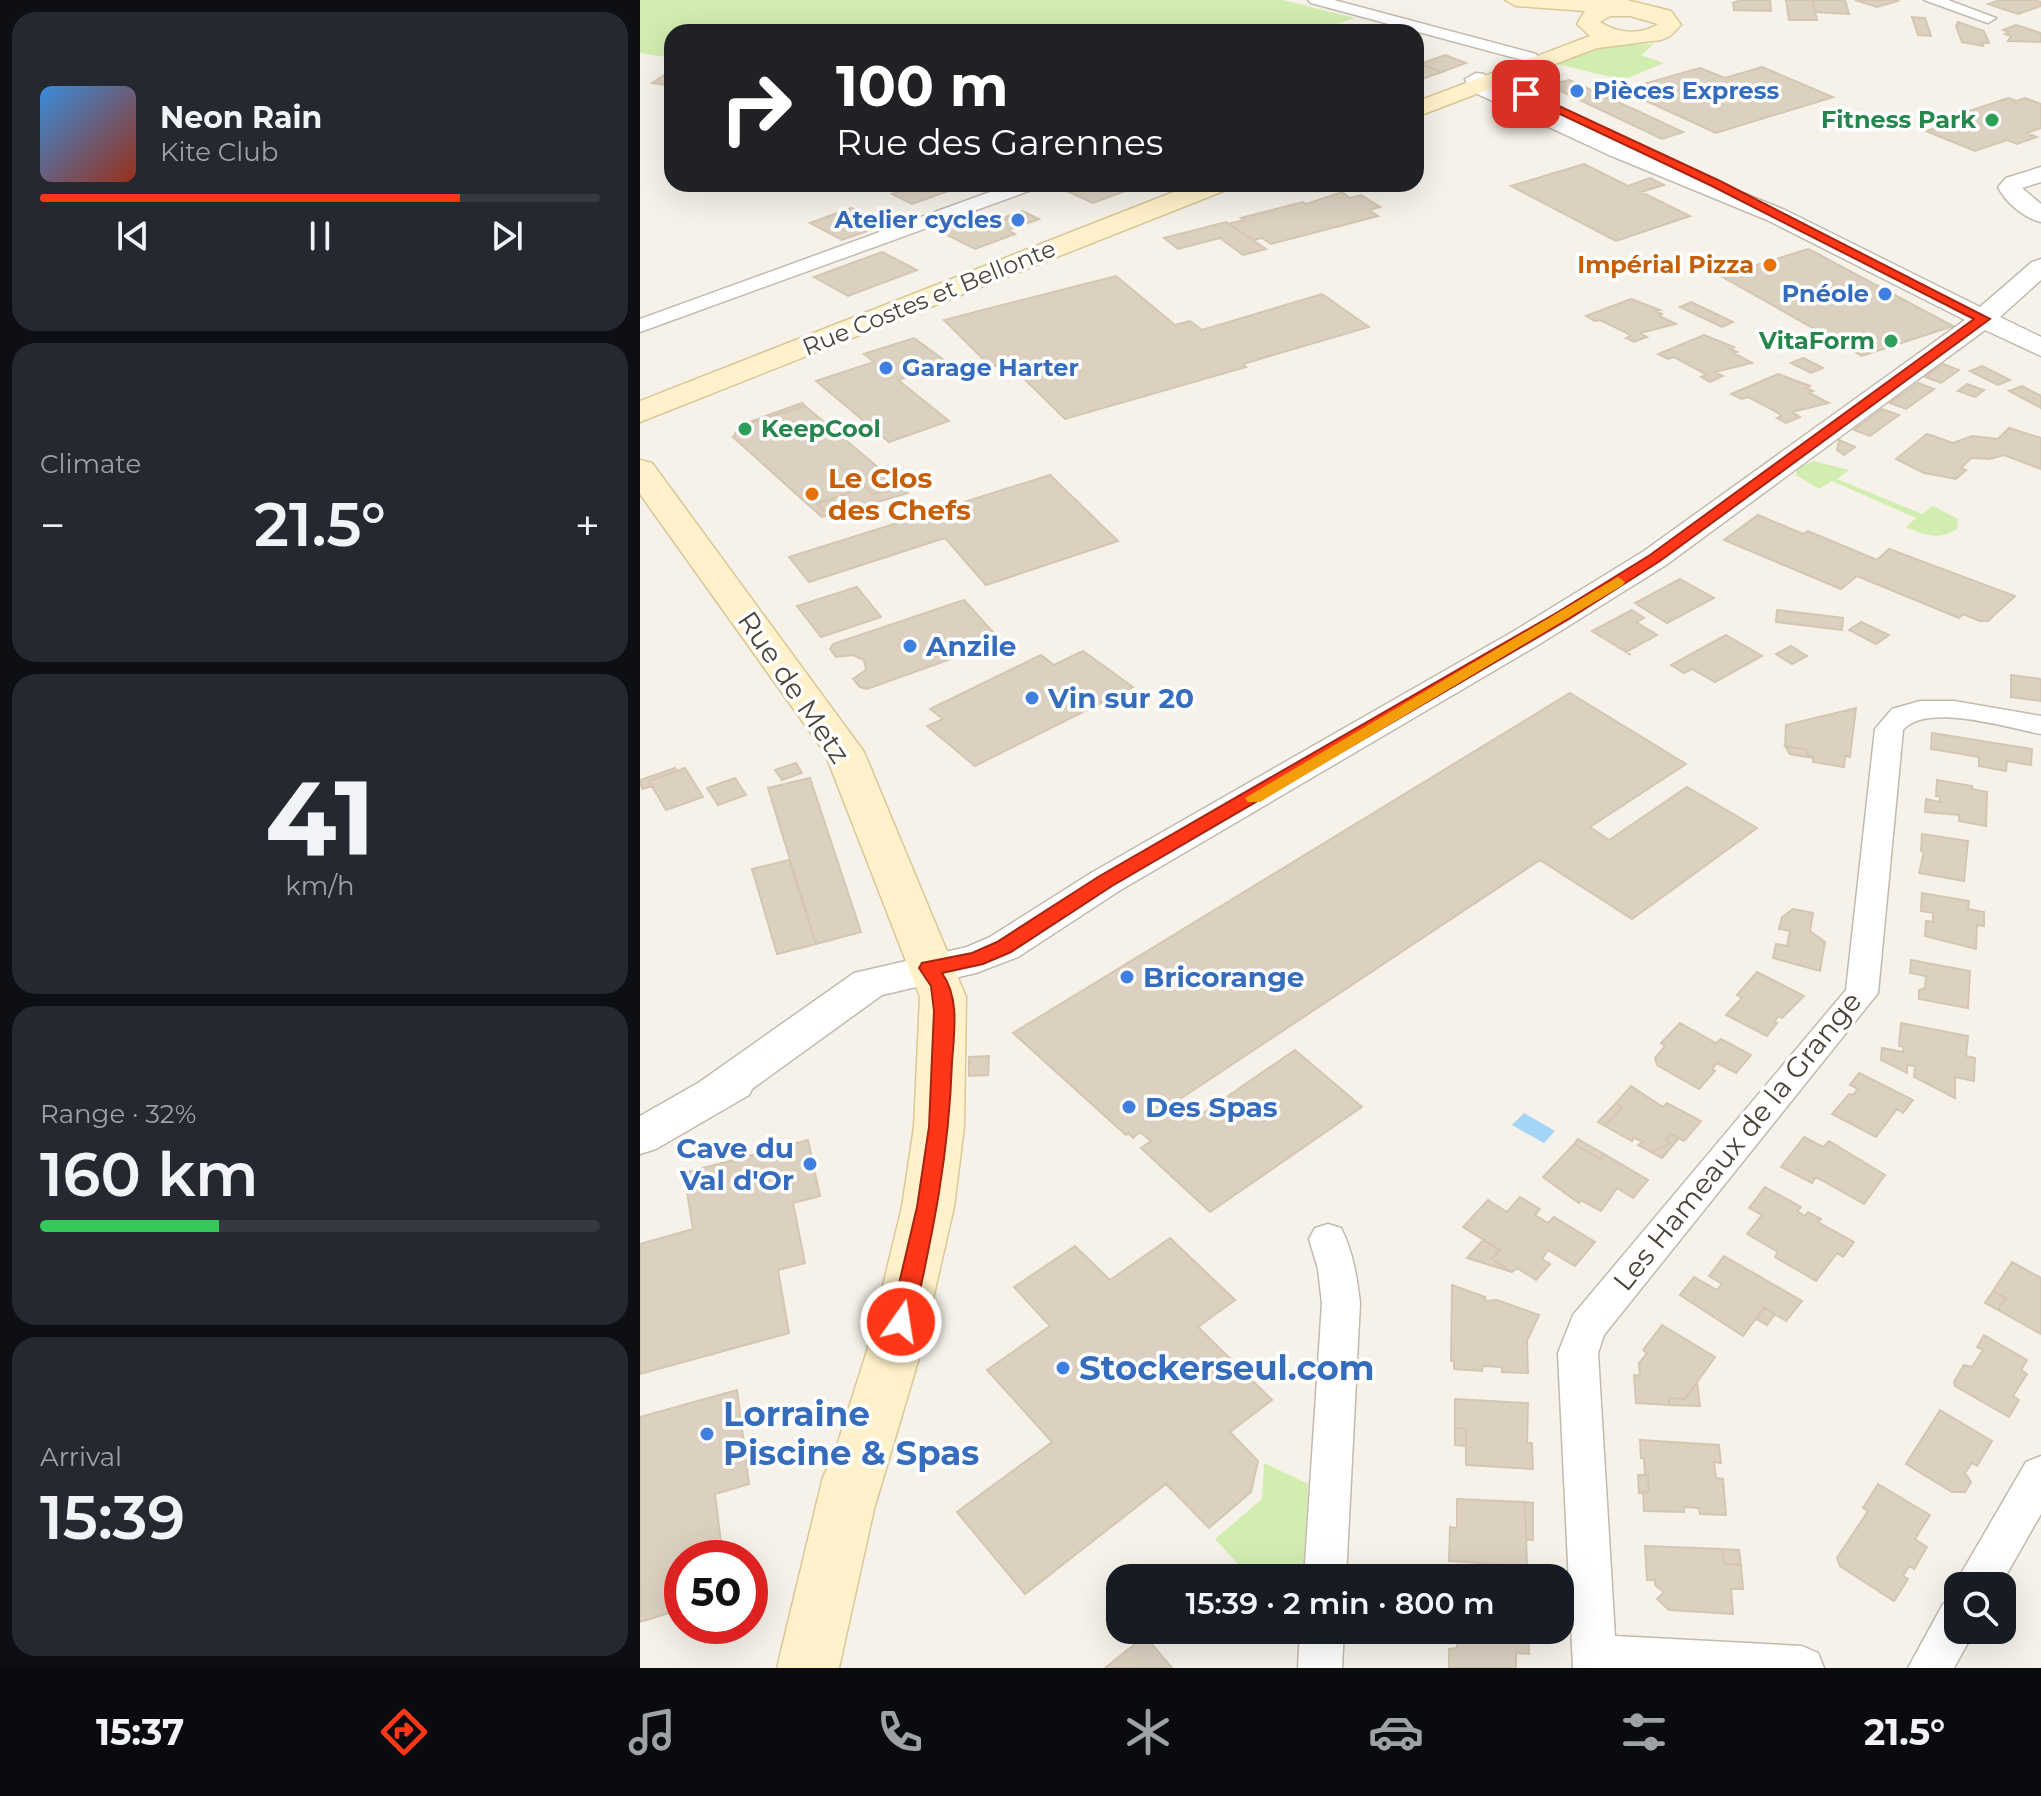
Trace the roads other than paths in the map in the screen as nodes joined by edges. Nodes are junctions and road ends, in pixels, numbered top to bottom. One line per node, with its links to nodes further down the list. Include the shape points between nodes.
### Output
1 (1316, 0): 8 (street)
2 (1499, 0): 6 (main road)
3 (1516, 0): 5 (main road)
4 (1932, 0): 7 (street)
5 (1677, 6): 6 (main road); 11 (main road, via 1662,33)
6 (1595, 18): 11 (main road, via 1599,31); 13 (main road, via 1577,37)
7 (1988, 18)
8 (1408, 24)
9 (1424, 28): 10 (street)
10 (1442, 33): 12 (street); 13 (street)
11 (1622, 37): 13 (main road)
12 (1424, 40)
13 (1524, 64): 14 (main road); 20 (street, via 1512,86)
14 (1477, 83): 15 (main road); 16 (main road); 20 (street, via 1617,150)
15 (1424, 99)
16 (1424, 106)
17 (2041, 174): 21 (street, via 2010,187)
18 (1008, 192): 24 (street)
19 (1197, 192): 26 (main road, Rue Costes et Bellonte)
20 (1772, 213): 23 (street)
21 (2041, 215)
22 (2041, 267): 23 (street)
23 (1983, 319): 25 (street); 29 (street, via 1668,549 1564,616 1105,882 1004,947 976,959)
24 (640, 326)
25 (2041, 348)
26 (640, 412)
27 (640, 470): 29 (main road, Rue de Metz, via 844,752)
28 (2041, 725): 37 (street, Les Hameaux de la Grange, via 1940,709 1906,712 1895,720 1889,729 1862,993 1587,1327 1578,1353)
29 (929, 968): 30 (street, via 881,1005); 38 (main road, Rue de Metz, via 941,985 945,1021 928,1207)
30 (640, 1137)
31 (1328, 1239): 33 (street, via 1341,1303)
32 (2041, 1475): 34 (street)
33 (1326, 1564)
34 (1985, 1572)
35 (1321, 1644): 39 (street)
36 (1944, 1644): 41 (street)
37 (1595, 1662): 40 (street, Les Hameaux de la Grange)
38 (808, 1668)
39 (1320, 1668)
40 (1802, 1668)
41 (1930, 1668)

